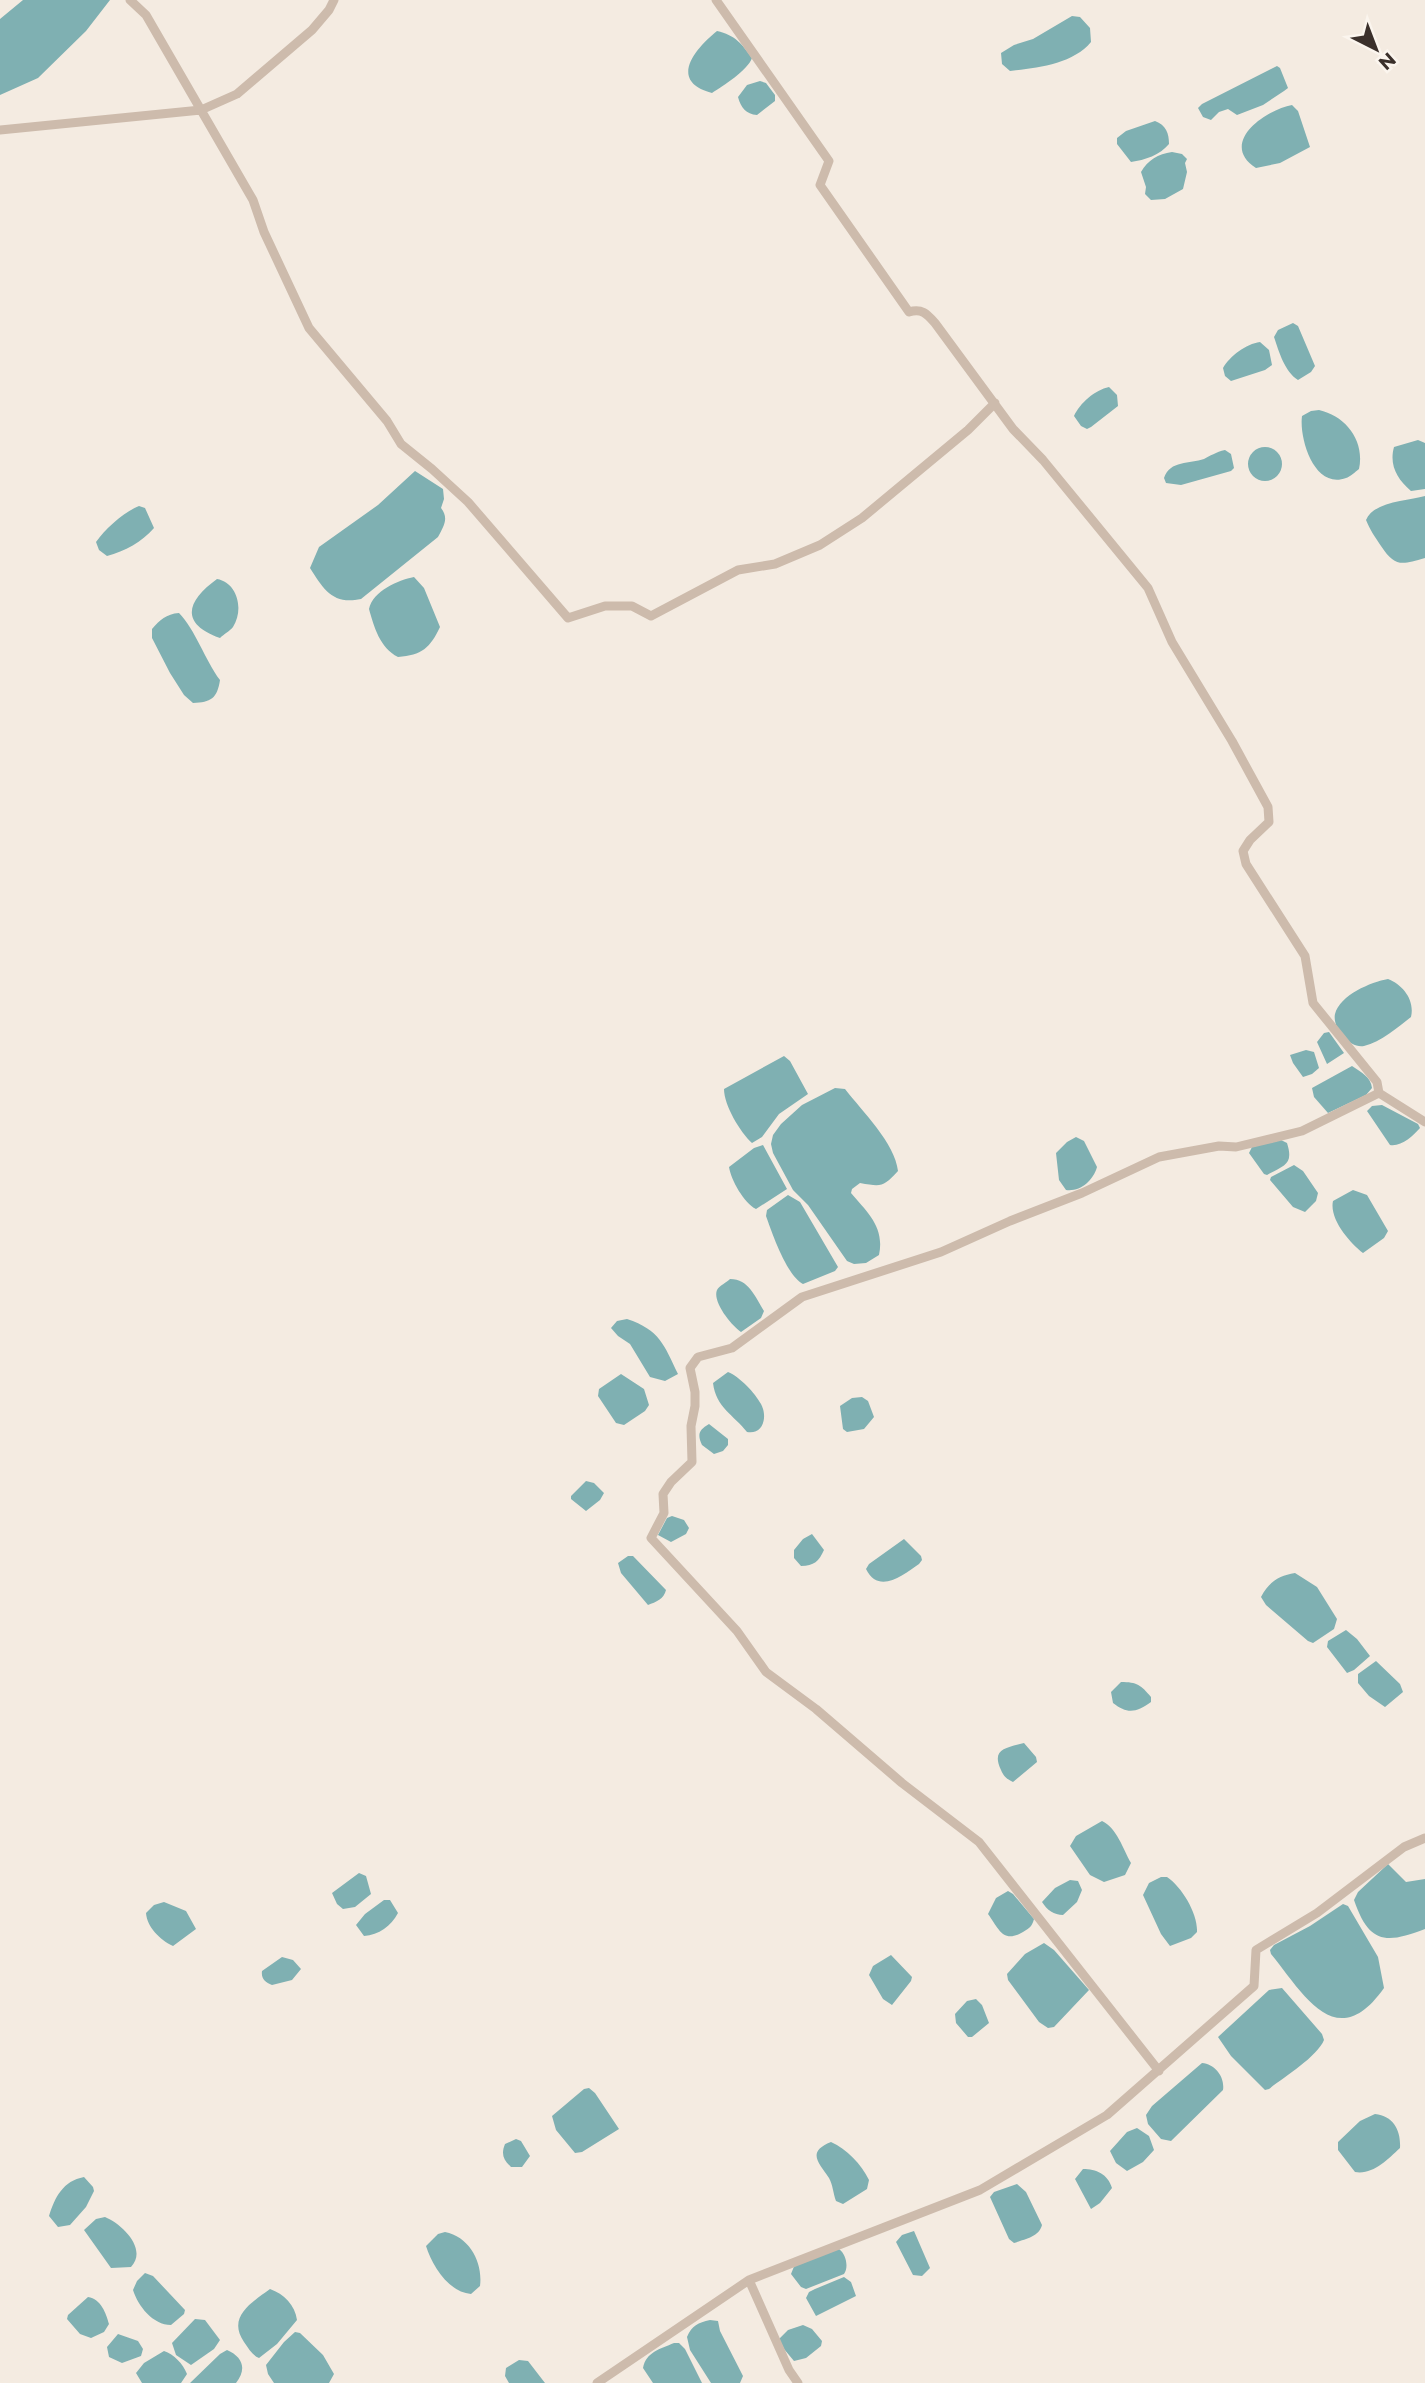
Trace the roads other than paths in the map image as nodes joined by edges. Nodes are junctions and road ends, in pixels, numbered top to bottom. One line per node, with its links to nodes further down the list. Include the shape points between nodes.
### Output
1 (130, 0): 4 (street, via 145,15)
2 (334, 0): 4 (street, via 313,30 237,94)
3 (716, 0): 6 (street, via 829,161 820,185 909,312 924,311)
4 (201, 110): 5 (street); 6 (street, via 253,200 309,328 401,444 468,502 568,618 605,606 632,606 651,616 738,570 775,564 820,545 862,518)
5 (0, 130)
6 (995, 403): 7 (street, via 1148,588 1172,642 1268,807 1269,822 1243,850 1245,864 1305,956 1313,1003 1377,1082)
7 (1379, 1093): 8 (street); 10 (street, via 1302,1131 1236,1147 1159,1157 941,1252 802,1297 732,1348 698,1357 690,1368 695,1392 692,1462 663,1494 664,1513 651,1538 737,1631 766,1672 979,1842)
8 (1425, 1122)
9 (1425, 1838): 10 (street, via 1404,1847 1317,1913 1256,1950 1254,1986)
10 (1159, 2071): 11 (street, via 1107,2115 980,2190)
11 (750, 2280): 12 (street); 13 (street)
12 (597, 2383)
13 (799, 2383)

